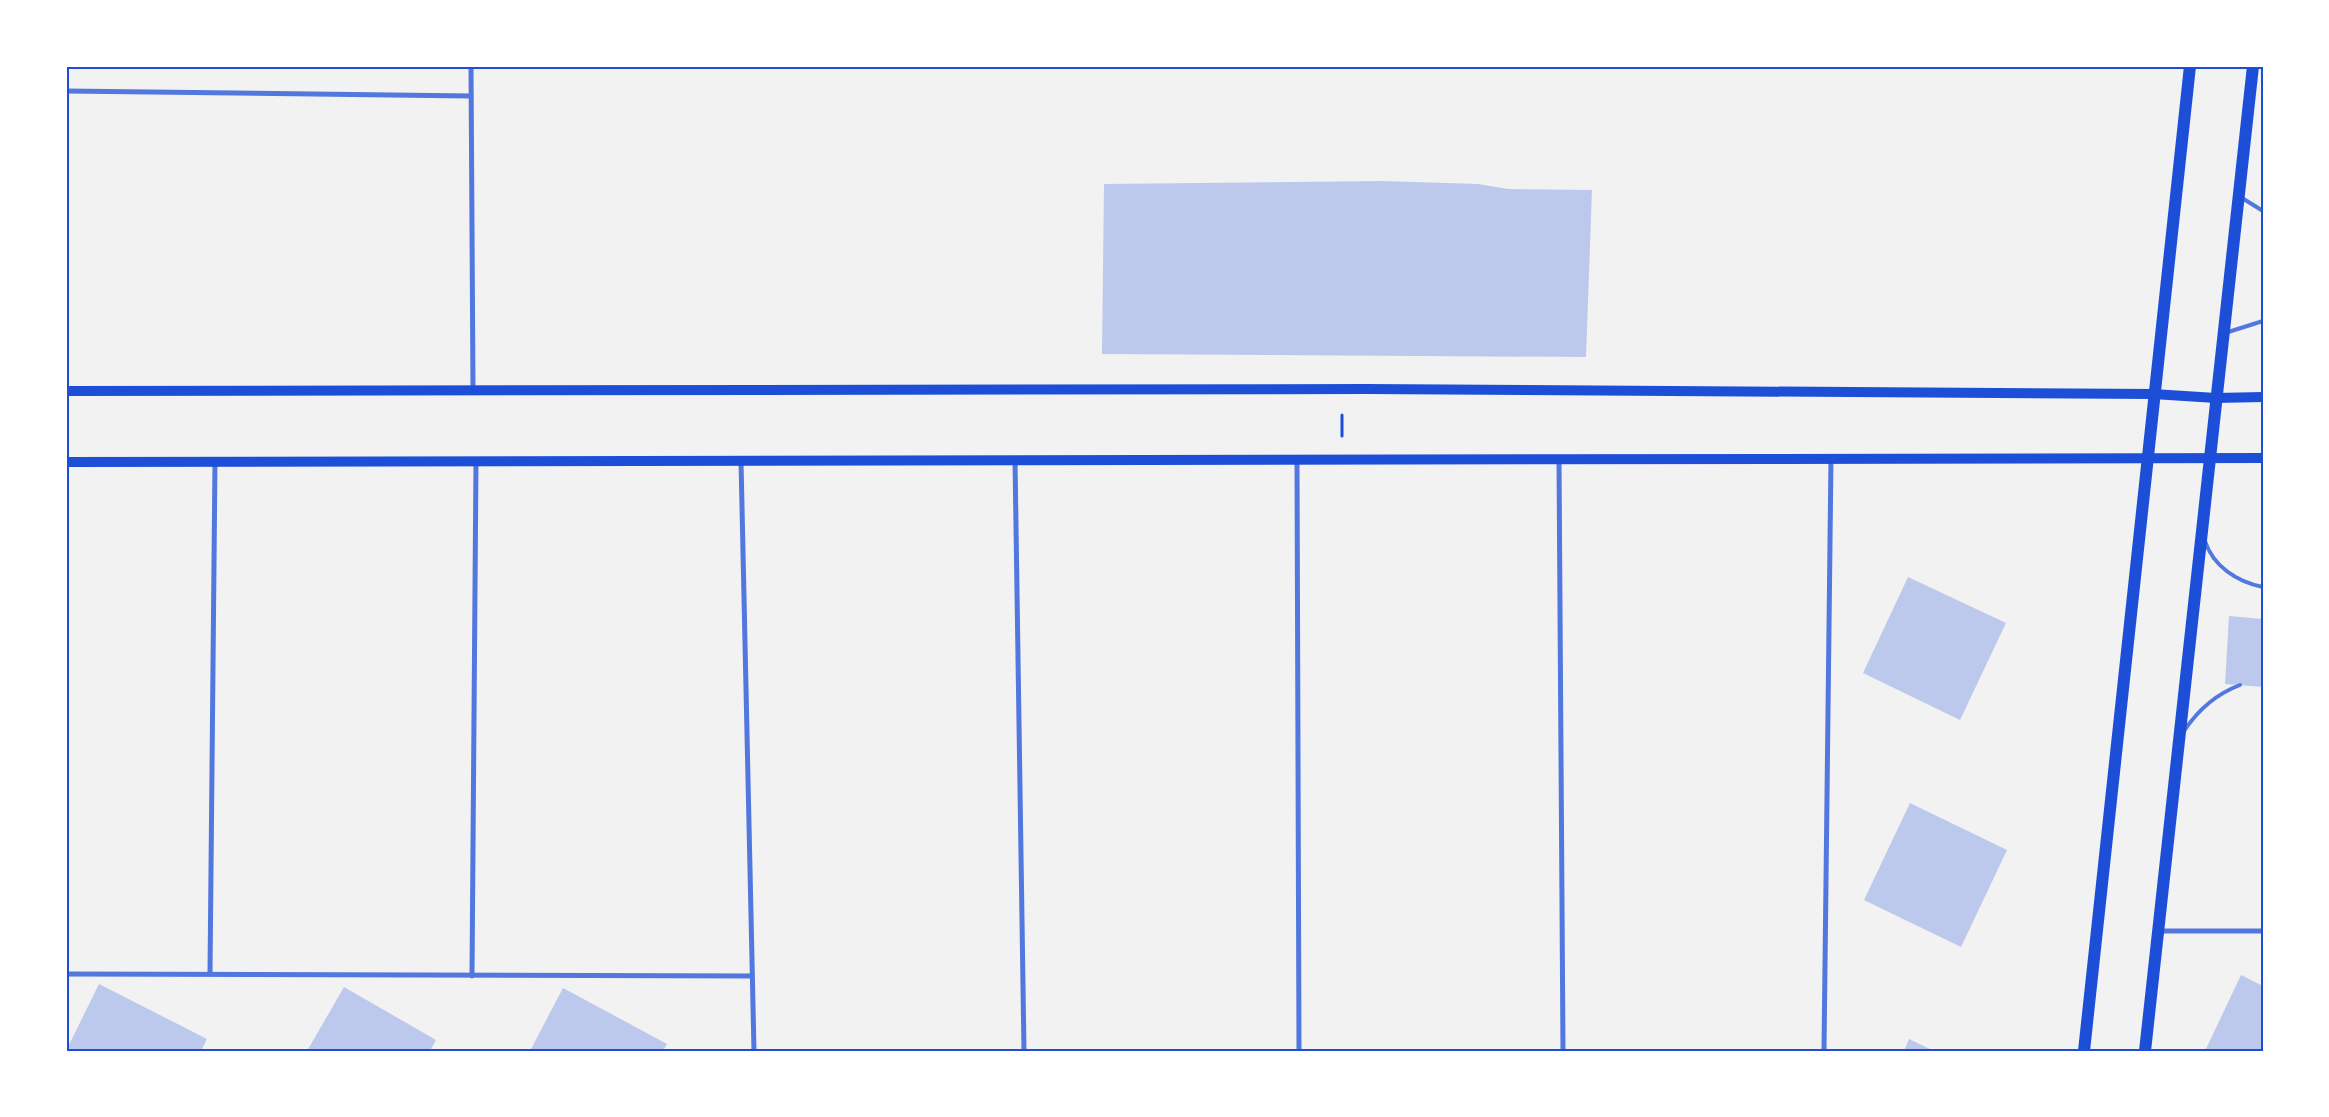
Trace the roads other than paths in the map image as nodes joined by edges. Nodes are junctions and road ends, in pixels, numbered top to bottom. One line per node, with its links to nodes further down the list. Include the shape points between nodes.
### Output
1 (471, 66): 5 (street)
2 (2190, 66): 12 (main road)
3 (2254, 66): 6 (main road)
4 (66, 91): 5 (street)
5 (472, 96): 10 (street)
6 (2239, 196): 7 (lane); 9 (main road)
7 (2263, 211)
8 (2263, 321): 9 (lane)
9 (2223, 333): 14 (main road)
10 (473, 390): 11 (main road); 12 (main road, via 1341,389)
11 (66, 391)
12 (2153, 394): 14 (main road); 15 (main road)
13 (2263, 397): 14 (main road)
14 (2216, 398): 18 (main road)
15 (2149, 457): 17 (main road); 18 (main road); 41 (main road)
16 (1559, 458): 17 (main road); 20 (main road); 39 (street)
17 (1830, 458): 40 (street)
18 (2210, 458): 19 (main road); 26 (main road)
19 (2263, 458)
20 (1296, 459): 22 (main road); 38 (street)
21 (741, 460): 22 (main road); 24 (main road); 35 (street)
22 (1015, 460): 37 (street)
23 (215, 461): 24 (main road); 25 (main road); 32 (street)
24 (476, 461): 34 (street)
25 (66, 462)
26 (2202, 529): 27 (lane, via 2206,544 2221,566 2235,577); 29 (main road)
27 (2263, 587)
28 (2240, 685): 29 (lane, via 2209,702)
29 (2179, 740): 30 (main road)
30 (2158, 931): 31 (street); 42 (main road)
31 (2263, 932)
32 (210, 973): 33 (street); 34 (street)
33 (66, 974)
34 (472, 976): 35 (street)
35 (752, 976): 36 (street)
36 (754, 1051)
37 (1024, 1051)
38 (1299, 1051)
39 (1563, 1051)
40 (1824, 1051)
41 (2084, 1051)
42 (2145, 1051)

